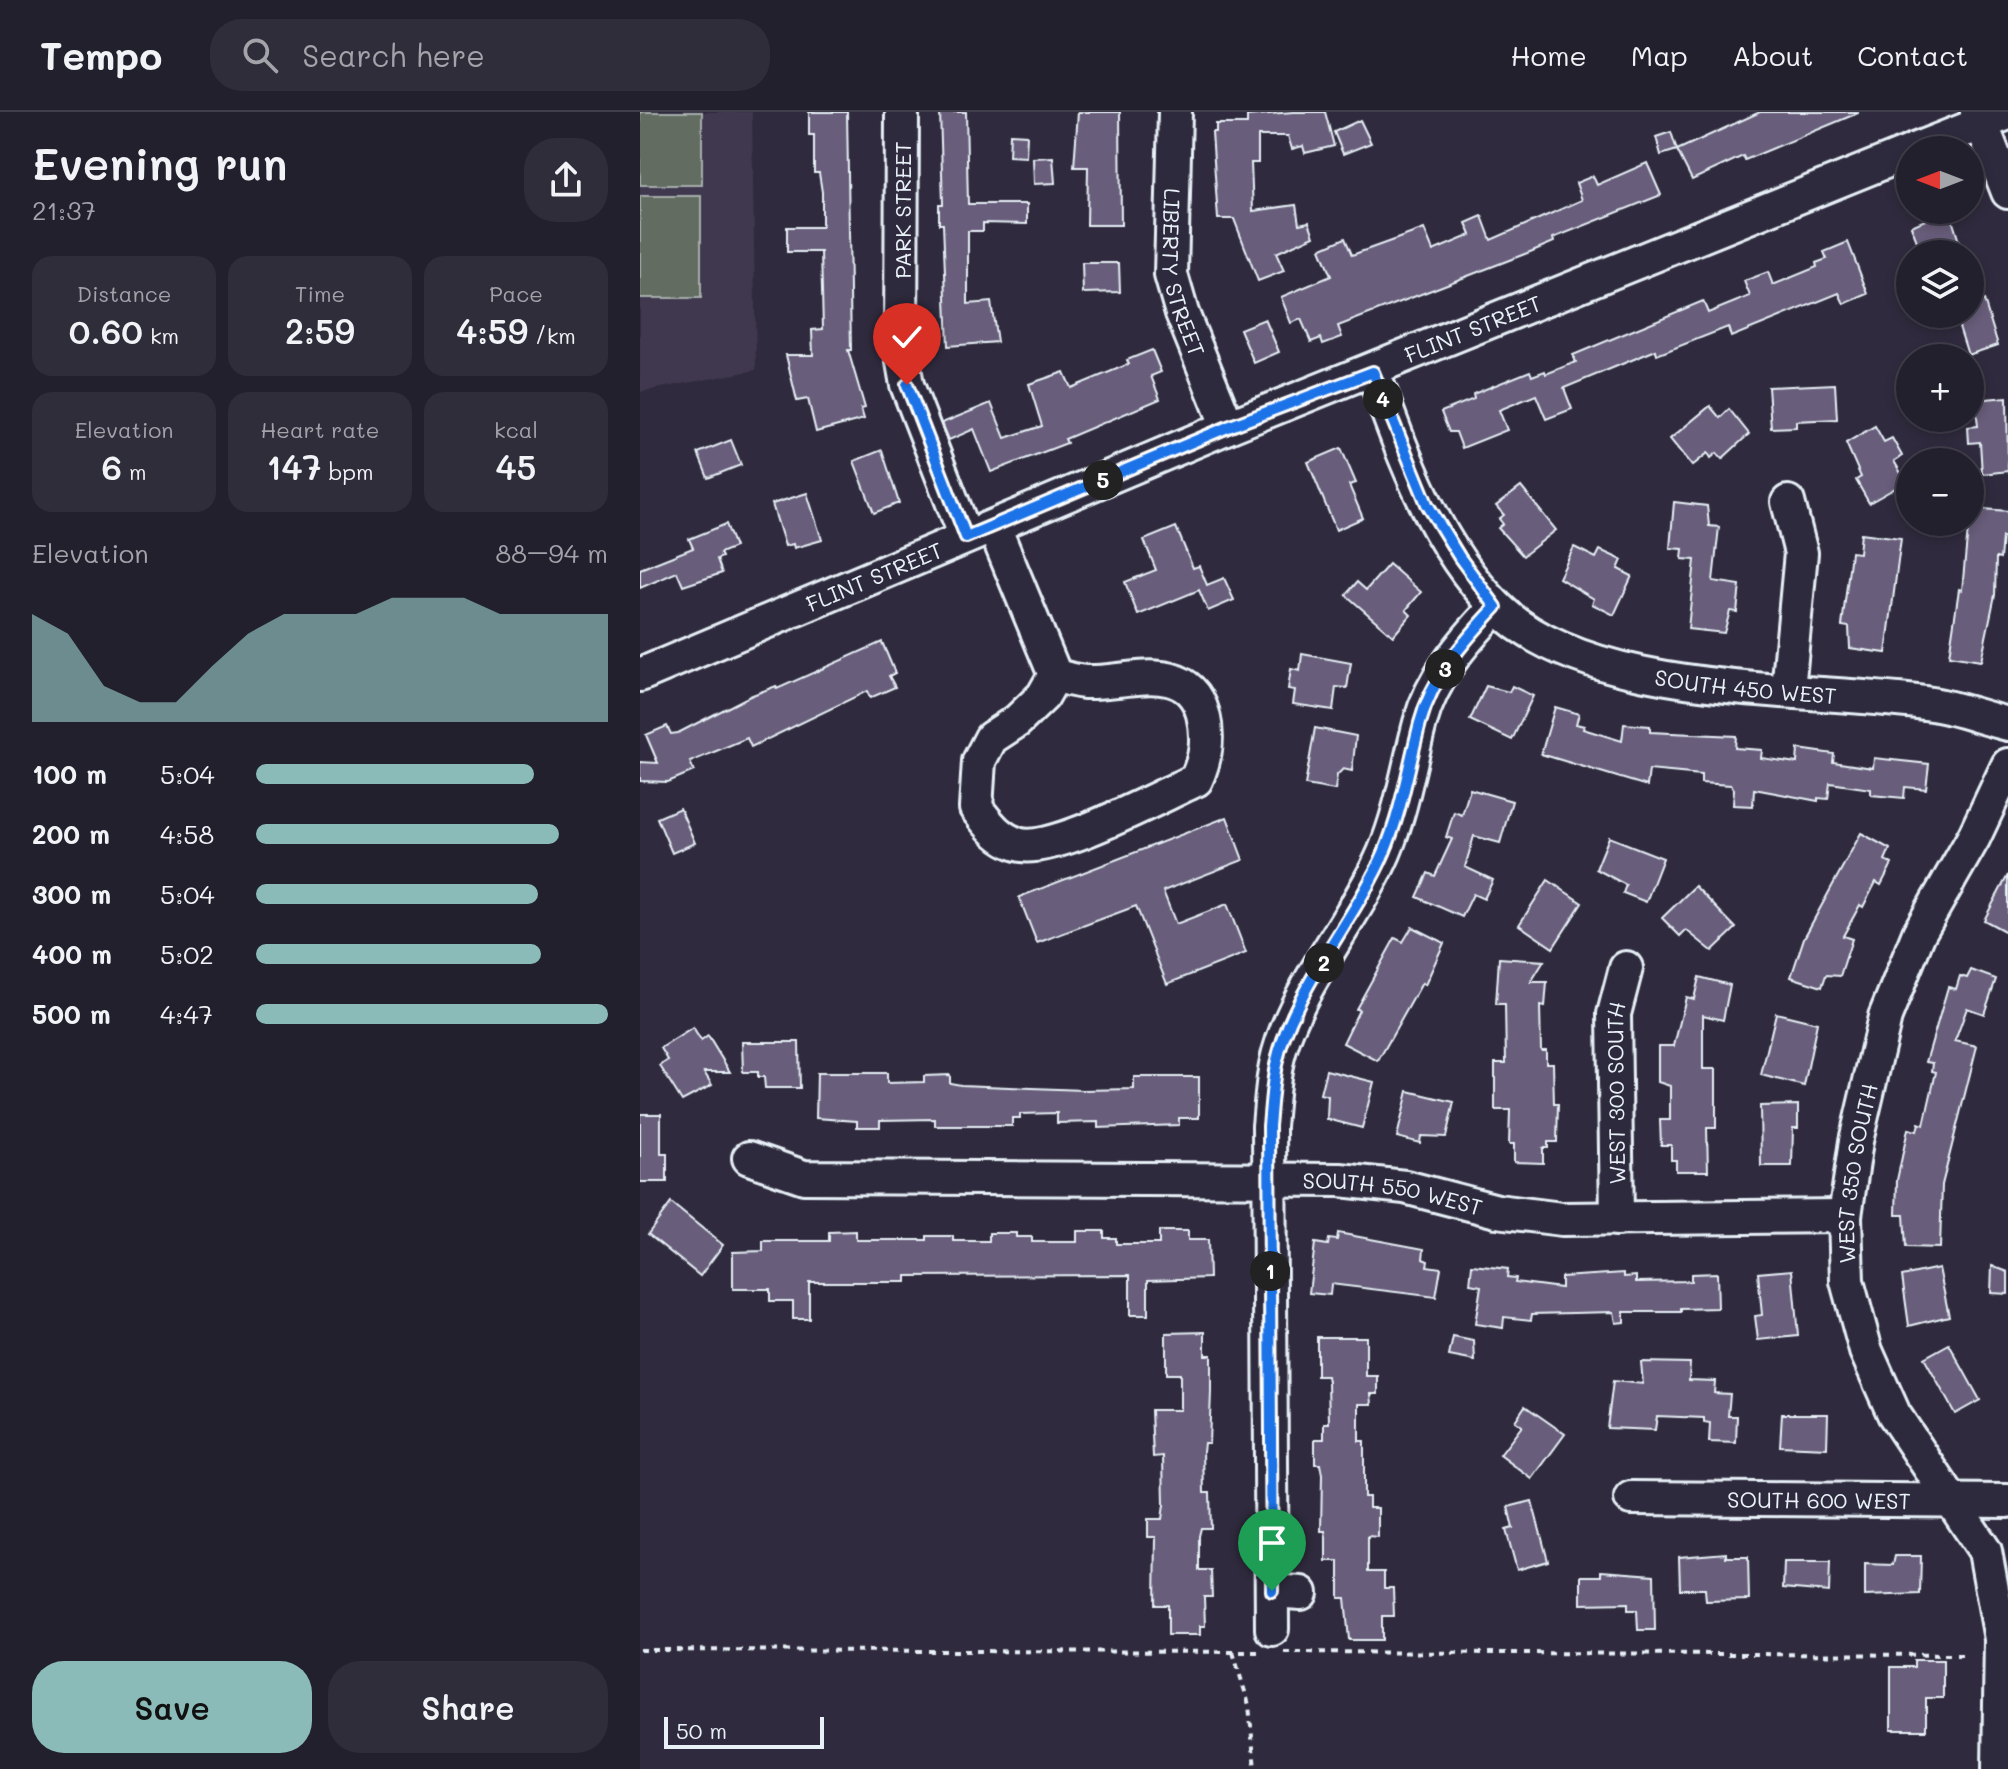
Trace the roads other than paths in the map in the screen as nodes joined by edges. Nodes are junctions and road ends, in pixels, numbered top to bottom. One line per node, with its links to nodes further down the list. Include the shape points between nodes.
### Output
1 (902, 112): 10 (street, PARK STREET, via 901,350 907,385)
2 (1175, 112): 8 (street, LIBERTY STREET, via 1171,275)
3 (1989, 116): 4 (street, FLINT STREET); 6 (street)
4 (1945, 136)
5 (1896, 158): 7 (street, FLINT STREET)
6 (2008, 192)
7 (1373, 372): 8 (street, FLINT STREET); 11 (street, via 1427,504)
8 (1228, 427): 10 (street, FLINT STREET)
9 (1788, 502): 14 (street, via 1801,553)
10 (980, 532): 12 (street, FLINT STREET); 13 (street, PARK STREET)
11 (1496, 607): 14 (street, SOUTH 450 WEST, via 1573,656 1625,672); 19 (street, via 1457,649 1436,684 1420,721 1410,777 1383,856 1297,1011 1276,1063)
12 (640, 675)
13 (1055, 675): 13 (street, via 1087,682 1154,675 1185,686 1199,702 1206,728 1206,758 1196,780 1050,846 1020,846 996,834 976,808 979,761 991,738 1043,696)
14 (1788, 690): 15 (street, SOUTH 450 WEST, via 1934,704)
15 (2008, 724)
16 (2008, 765): 20 (street, WEST 350 SOUTH, via 1919,933 1885,1017)
17 (1626, 968): 21 (street, WEST 300 SOUTH, via 1614,1014)
18 (749, 1158): 19 (street, SOUTH 550 WEST, via 804,1177)
19 (1270, 1180): 21 (street, SOUTH 550 WEST, via 1405,1187 1497,1211); 25 (street, via 1287,1592)
20 (1845, 1216): 21 (street, SOUTH 550 WEST); 23 (street, WEST 350 SOUTH, via 1847,1281 1866,1351 1894,1414)
21 (1617, 1219)
22 (1631, 1498): 23 (street, SOUTH 600 WEST)
23 (1952, 1501): 24 (street, SOUTH 600 WEST); 26 (street, WEST 350 SOUTH, via 1985,1551 1993,1586 2001,1639)
24 (2008, 1501)
25 (1270, 1644)
26 (1999, 1769)

